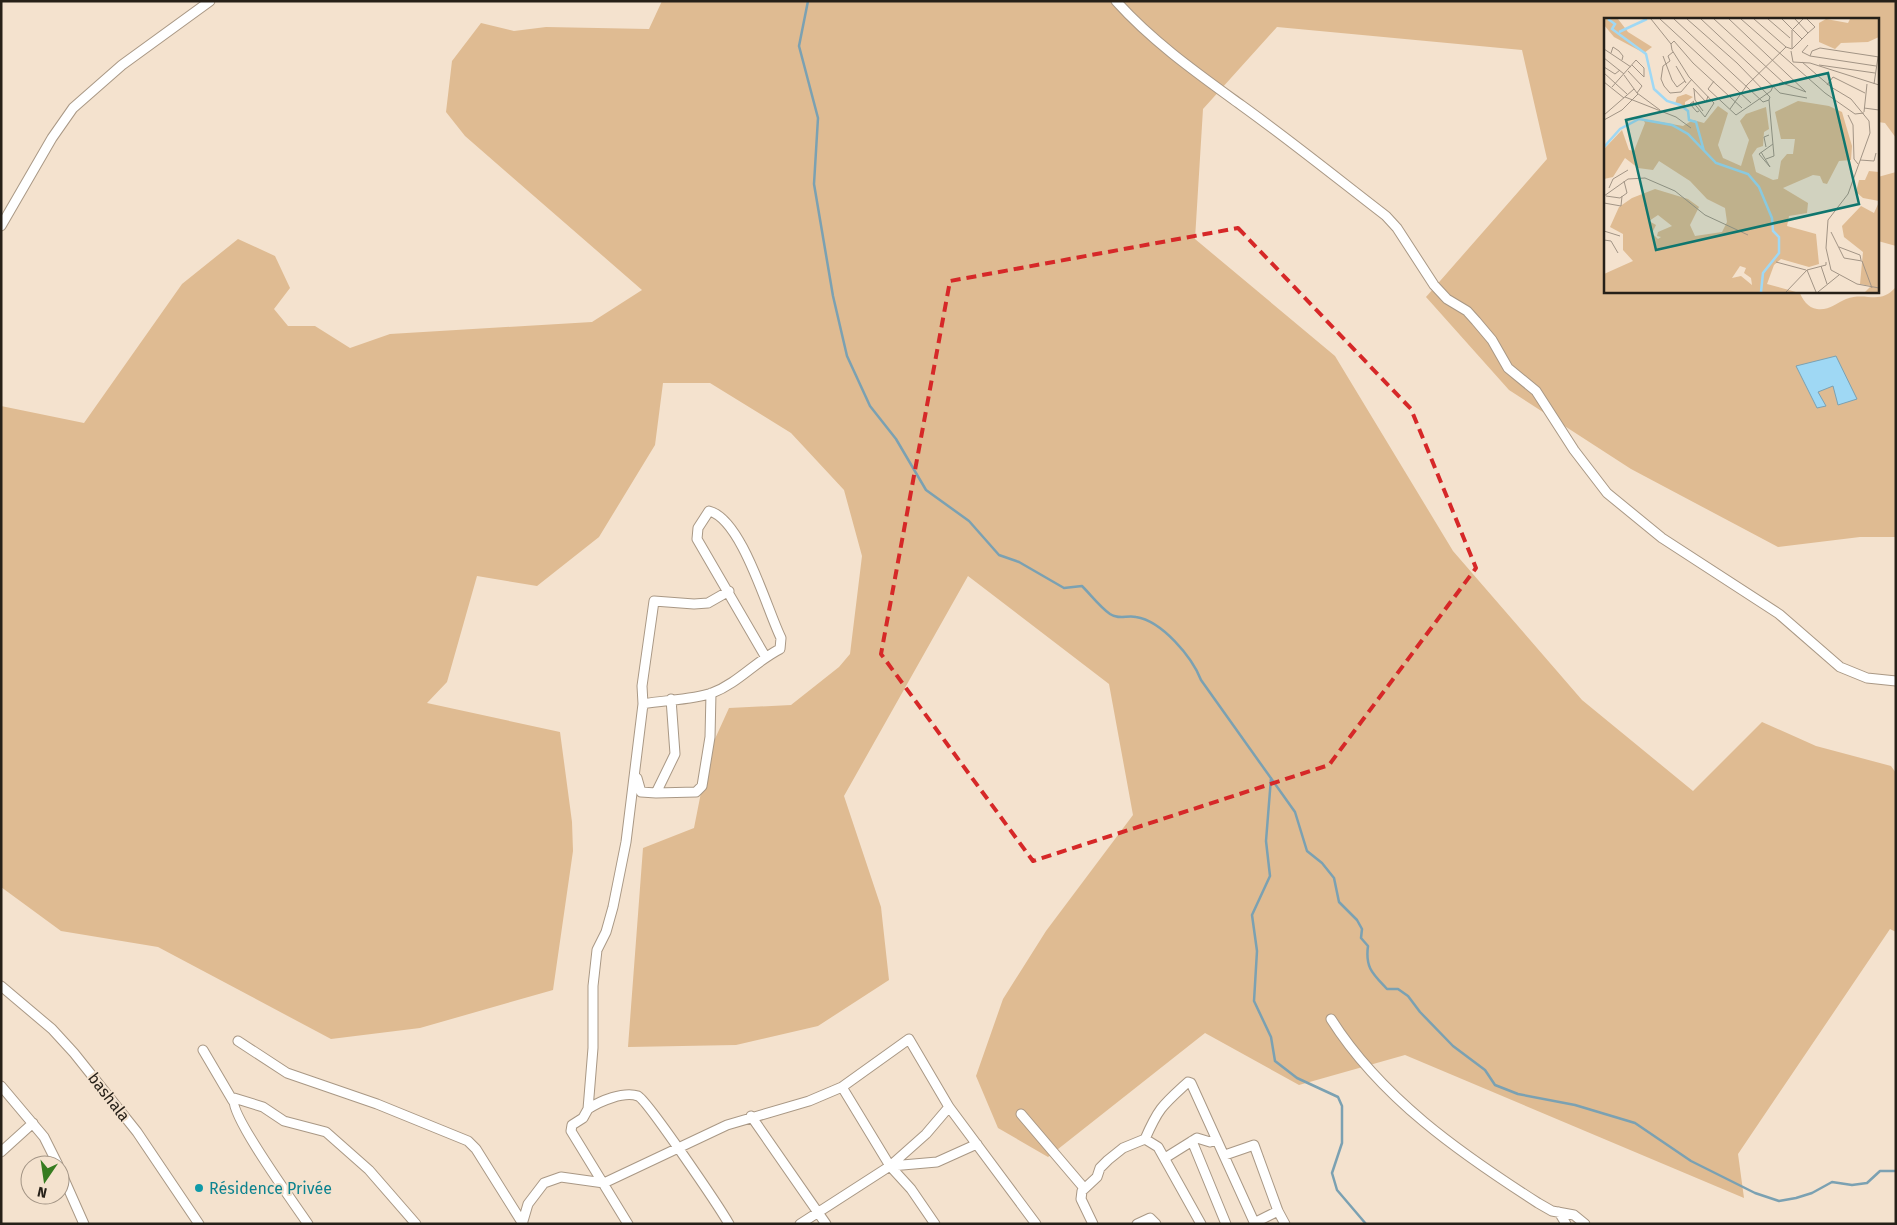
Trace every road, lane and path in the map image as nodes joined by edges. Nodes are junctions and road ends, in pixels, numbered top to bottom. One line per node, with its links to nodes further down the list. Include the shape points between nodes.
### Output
1 (210, 1): 3 (street, via 122,65 73,108)
2 (1116, 1): 6 (street, via 1154,39 1192,70 1386,216 1446,299 1467,311 1492,340 1508,368 1536,391 1574,450 1607,493 1662,538 1779,614 1840,667 1867,678)
3 (1, 226)
4 (729, 591): 5 (street); 5 (street, via 698,539 698,528 709,511 741,543 768,604 781,638 780,649); 9 (street, via 708,603 654,601 642,686)
5 (765, 656): 7 (street, via 736,680)
6 (1896, 681)
7 (711, 693): 8 (street); 11 (street, via 710,737 702,786 696,792)
8 (671, 699): 9 (street); 11 (street, via 675,754)
9 (643, 704): 10 (street)
10 (636, 773): 11 (street, via 641,792); 20 (street, via 619,877 606,932 597,950)
11 (656, 793)
12 (1, 986): 43 (street, bashala, via 52,1029 74,1053 136,1132)
13 (1331, 1019): 39 (street, via 1371,1072 1448,1142 1531,1199)
14 (238, 1041): 40 (street, via 287,1073 377,1104 468,1141)
15 (203, 1050): 18 (street)
16 (1, 1086): 23 (street)
17 (842, 1087): 19 (street, via 909,1039); 22 (street, via 809,1102); 33 (street)
18 (233, 1102): 44 (street, via 250,1138); 45 (street, via 234,1098 239,1098 263,1107 284,1121 326,1132 369,1170)
19 (949, 1107): 27 (street); 33 (street, via 926,1134)
20 (588, 1109): 28 (street, via 610,1098 639,1097 645,1100); 34 (street, via 584,1118 573,1123 571,1131)
21 (1021, 1114): 35 (street)
22 (751, 1116): 28 (street); 38 (street)
23 (32, 1123): 29 (street); 30 (street)
24 (1145, 1138): 25 (street, via 1154,1115 1188,1082 1194,1086); 32 (street, via 1158,1147); 35 (street, via 1123,1148 1108,1160 1097,1177)
25 (1217, 1140): 26 (street, via 1207,1142 1200,1138); 31 (street)
26 (1192, 1141): 32 (street); 56 (street)
27 (977, 1144): 33 (street, via 937,1162); 51 (street)
28 (676, 1148): 34 (street); 47 (street, via 702,1181)
29 (1, 1152)
30 (54, 1155)
31 (1225, 1155): 37 (street, via 1254,1145); 41 (street)
32 (1165, 1158): 55 (street)
33 (890, 1166): 38 (street); 50 (street, via 911,1189)
34 (604, 1183): 40 (street, via 561,1177 544,1183 528,1204); 46 (street)
35 (1084, 1188): 52 (street, via 1081,1199)
36 (70, 1192): 42 (street)
37 (1278, 1211): 41 (street); 57 (street)
38 (818, 1212): 48 (street); 49 (street)
39 (1559, 1212): 58 (street); 59 (street, via 1574,1216)
40 (523, 1222)
41 (1254, 1223)
42 (84, 1224)
43 (199, 1224)
44 (308, 1224)
45 (416, 1224)
46 (628, 1224)
47 (728, 1224)
48 (800, 1224)
49 (826, 1224)
50 (934, 1224)
51 (1036, 1224)
52 (1093, 1224)
53 (1137, 1224): 54 (street, via 1150,1218)
54 (1156, 1224)
55 (1201, 1224)
56 (1226, 1224)
57 (1285, 1224)
58 (1566, 1224)
59 (1585, 1224)

